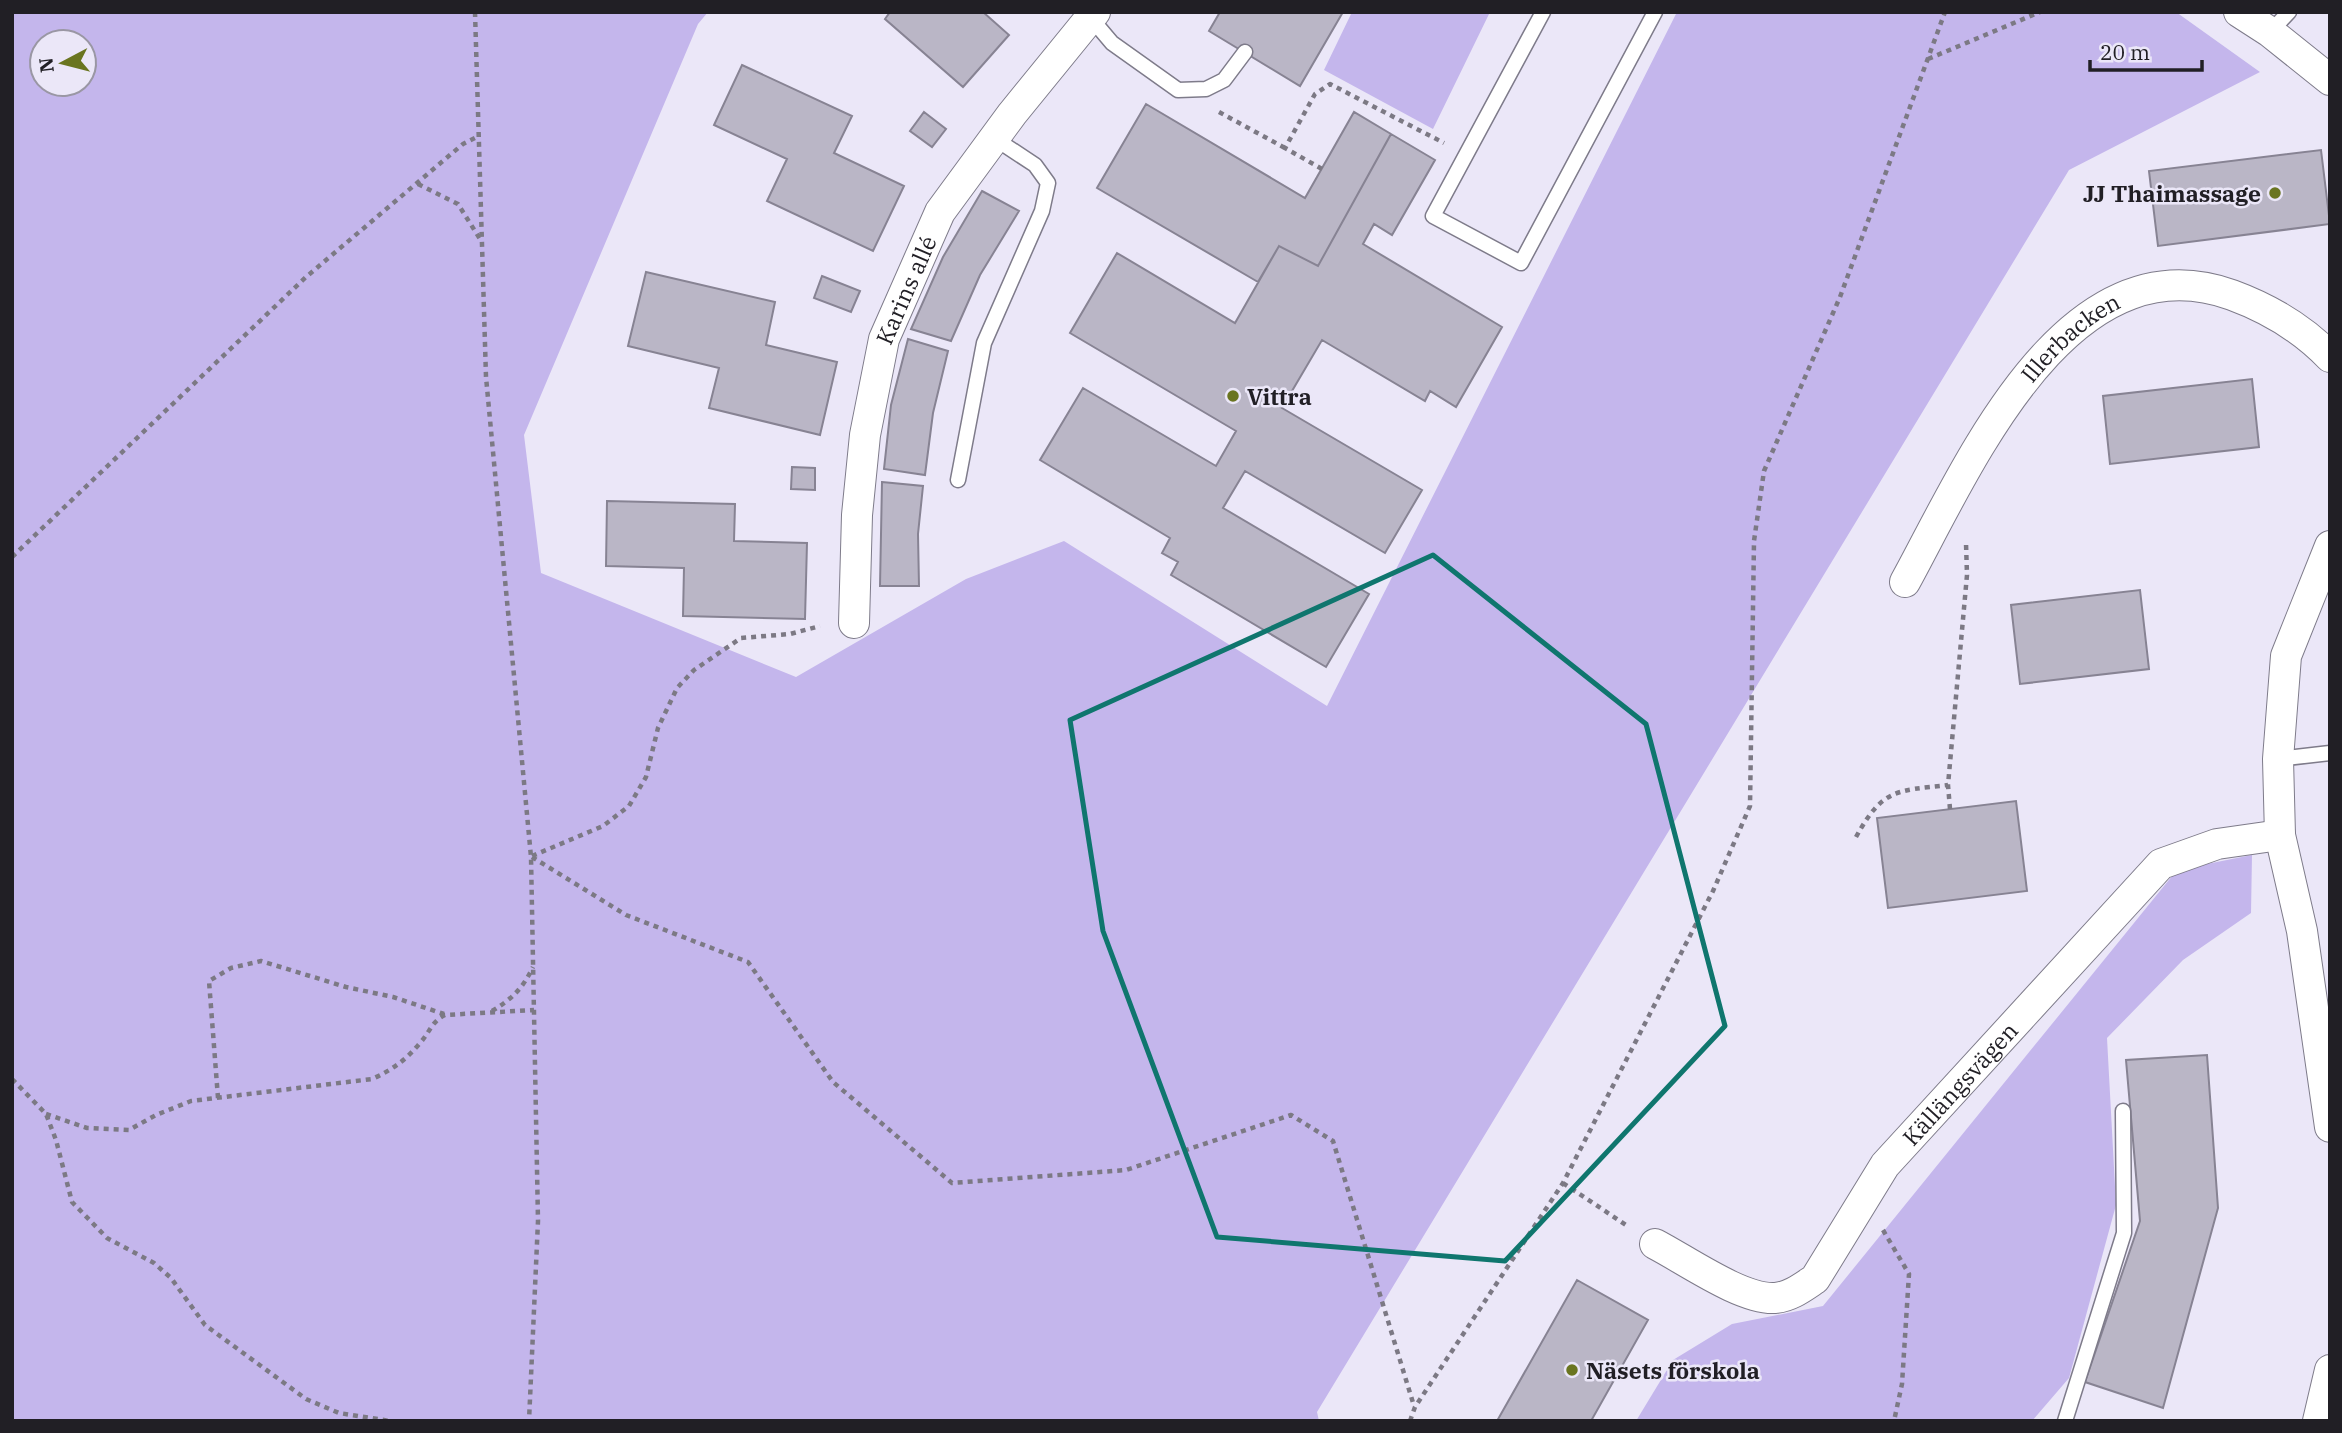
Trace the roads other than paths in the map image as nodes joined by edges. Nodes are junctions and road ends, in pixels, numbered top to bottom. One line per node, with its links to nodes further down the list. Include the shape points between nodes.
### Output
1 (1543, 12): 2 (lane, via 1433,216 1521,263)
2 (1655, 12)
3 (2239, 12): 5 (street)
4 (1092, 14): 6 (lane, via 1112,43 1178,90 1206,89 1224,79); 8 (street, Karins allé)
5 (2280, 22): 7 (street)
6 (1245, 52)
7 (2330, 80)
8 (994, 138): 10 (lane, via 1035,165 1048,183 1042,211 984,343); 13 (street, Karins allé, via 940,212 884,340 865,435 857,515)
9 (2330, 357): 12 (street, Illerbacken, via 2297,327 2258,305 2207,286 2150,290 2091,313 2040,360 1984,438)
10 (958, 480)
11 (2330, 546): 15 (street, via 2286,656)
12 (1905, 582)
13 (855, 623)
14 (2330, 753): 15 (lane)
15 (2278, 759): 16 (street)
16 (2280, 835): 18 (street, via 2302,931); 19 (street, Källängsvägen, via 2217,844 2161,864 1885,1165 1815,1279 1798,1291 1776,1298 1751,1295)
17 (2123, 1111): 21 (lane, via 2124,1233)
18 (2330, 1126)
19 (1655, 1244)
20 (2330, 1370): 22 (street)
21 (2065, 1421)
22 (2318, 1421)

